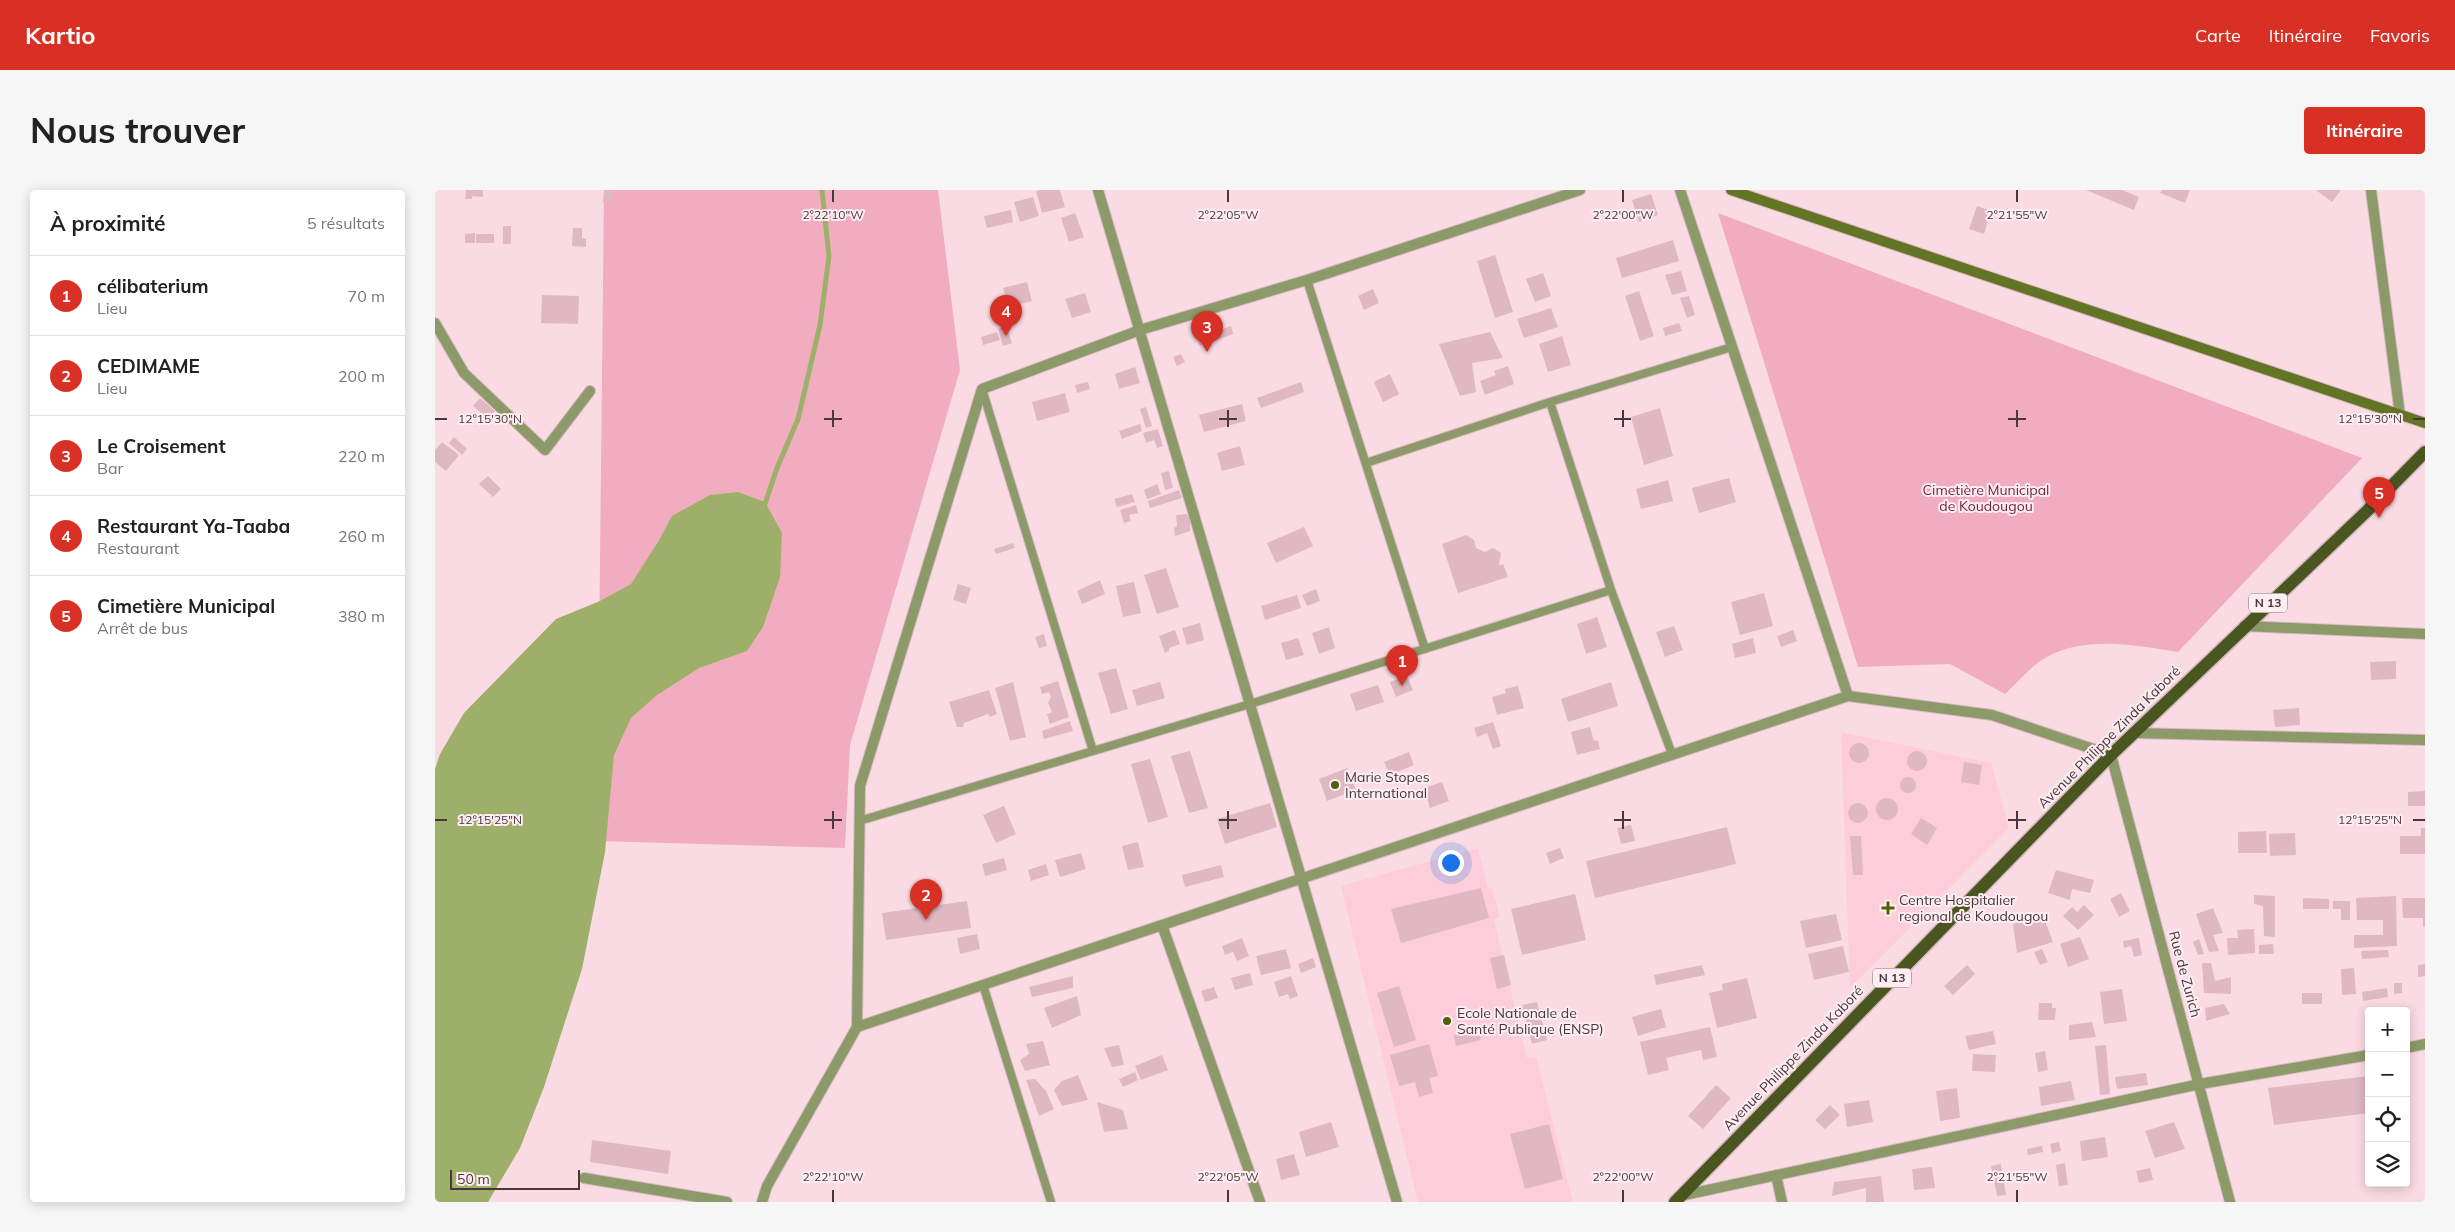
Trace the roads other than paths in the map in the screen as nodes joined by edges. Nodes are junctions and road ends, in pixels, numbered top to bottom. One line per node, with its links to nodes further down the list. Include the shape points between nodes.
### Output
1 (1098, 190): 8 (street)
2 (1580, 190): 6 (street)
3 (1680, 190): 9 (street)
4 (1731, 190): 13 (street)
5 (2371, 190): 13 (street)
6 (1307, 280): 8 (street); 16 (lane)
7 (435, 323): 11 (street, via 464,373 545,450)
8 (1140, 330): 10 (street); 22 (street)
9 (1732, 347): 12 (lane); 21 (street)
10 (982, 389): 25 (lane); 28 (street, via 860,786)
11 (590, 392)
12 (1550, 402): 16 (lane); 17 (lane)
13 (2400, 415): 14 (street)
14 (2425, 423)
15 (2425, 452): 18 (main road, Avenue Philippe Zinda Kaboré / N 13)
16 (1365, 463): 20 (lane)
17 (1611, 590): 20 (lane); 26 (lane)
18 (2244, 626): 19 (street); 23 (main road, Avenue Philippe Zinda Kaboré / N 13)
19 (2425, 634)
20 (1425, 649): 22 (lane)
21 (1848, 696): 26 (street); 27 (street, via 1992,715)
22 (1250, 704): 25 (lane); 29 (street)
23 (2133, 733): 24 (street); 27 (main road, Avenue Philippe Zinda Kaboré / N 13)
24 (2425, 740)
25 (1093, 751): 28 (lane)
26 (1672, 754): 29 (street)
27 (2111, 755): 36 (street, Rue de Zurich); 39 (main road, Avenue Philippe Zinda Kaboré / N 13)
28 (859, 821): 32 (street)
29 (1302, 878): 30 (street); 44 (street)
30 (1162, 925): 31 (street); 43 (street)
31 (983, 985): 32 (street); 42 (lane)
32 (857, 1027): 41 (street, via 767,1186)
33 (2425, 1044): 34 (street)
34 (2410, 1047)
35 (2365, 1056): 36 (street)
36 (2200, 1084): 37 (street); 46 (street, Rue de Zurich)
37 (1777, 1175): 39 (street); 45 (street)
38 (583, 1178): 40 (street)
39 (1677, 1199)
40 (727, 1202)
41 (762, 1202)
42 (1051, 1202)
43 (1260, 1202)
44 (1397, 1202)
45 (1783, 1202)
46 (2230, 1202)

